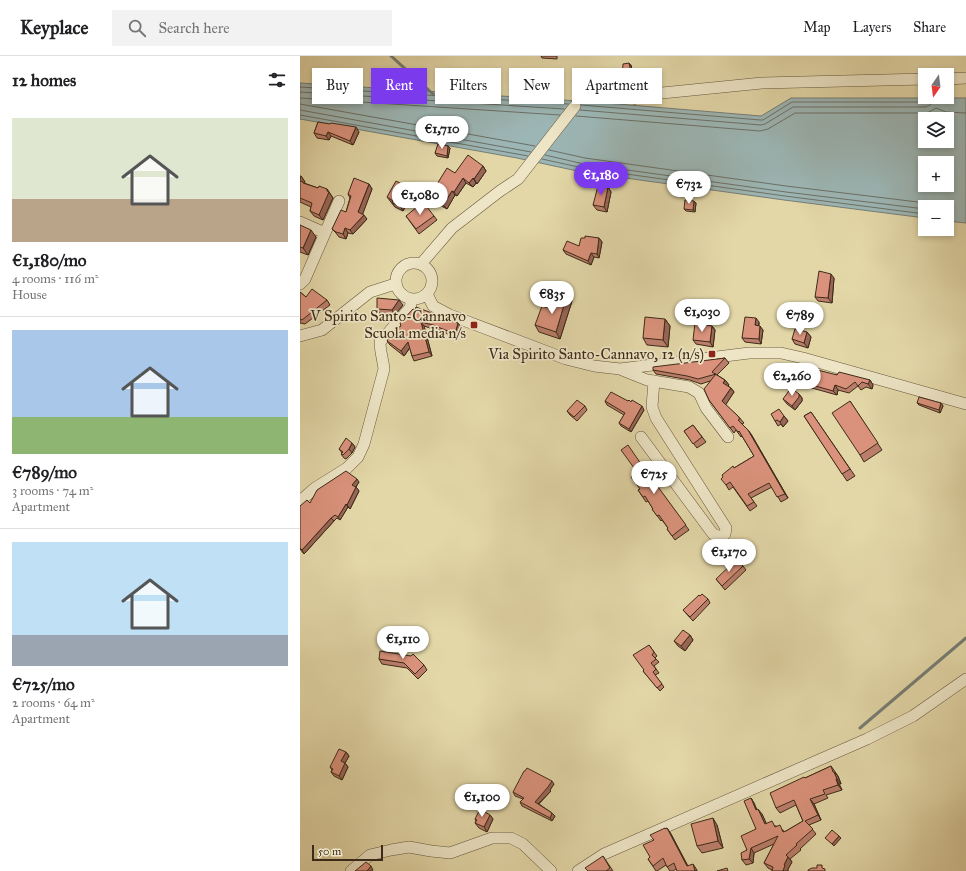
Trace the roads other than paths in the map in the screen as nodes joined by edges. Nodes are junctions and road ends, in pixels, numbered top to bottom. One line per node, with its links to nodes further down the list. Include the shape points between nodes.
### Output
1 (954, 78): 2 (street)
2 (966, 78)
3 (918, 79): 4 (street, via 762,83)
4 (662, 93)
5 (575, 106): 9 (street, via 518,179 452,228)
6 (339, 201): 8 (street)
7 (300, 222): 8 (street)
8 (325, 232): 10 (street, via 305,279)
9 (421, 264): 11 (street, via 406,264 396,276); 12 (street, via 428,269 432,277 432,286)
10 (300, 284)
11 (395, 284): 13 (street, via 404,297); 14 (street, via 370,292 322,330)
12 (427, 294): 13 (street); 15 (street, via 433,306 450,315 566,359)
13 (412, 299): 20 (street, via 410,308 380,342 384,369 364,444 358,457 347,468 315,488)
14 (302, 335)
15 (620, 369): 16 (street); 17 (street, via 737,354 781,353)
16 (654, 381): 18 (street, via 652,407 656,418 726,528 725,534 721,537 713,534); 19 (street, via 689,387 699,393 706,408)
17 (966, 404)
18 (641, 437)
19 (728, 437)
20 (300, 501)
21 (966, 679): 24 (street, via 913,716 867,739 604,854)
22 (351, 871): 23 (street, via 370,856 391,850 409,847 450,853 492,838 510,838 523,844)
23 (551, 871)
24 (578, 871)

